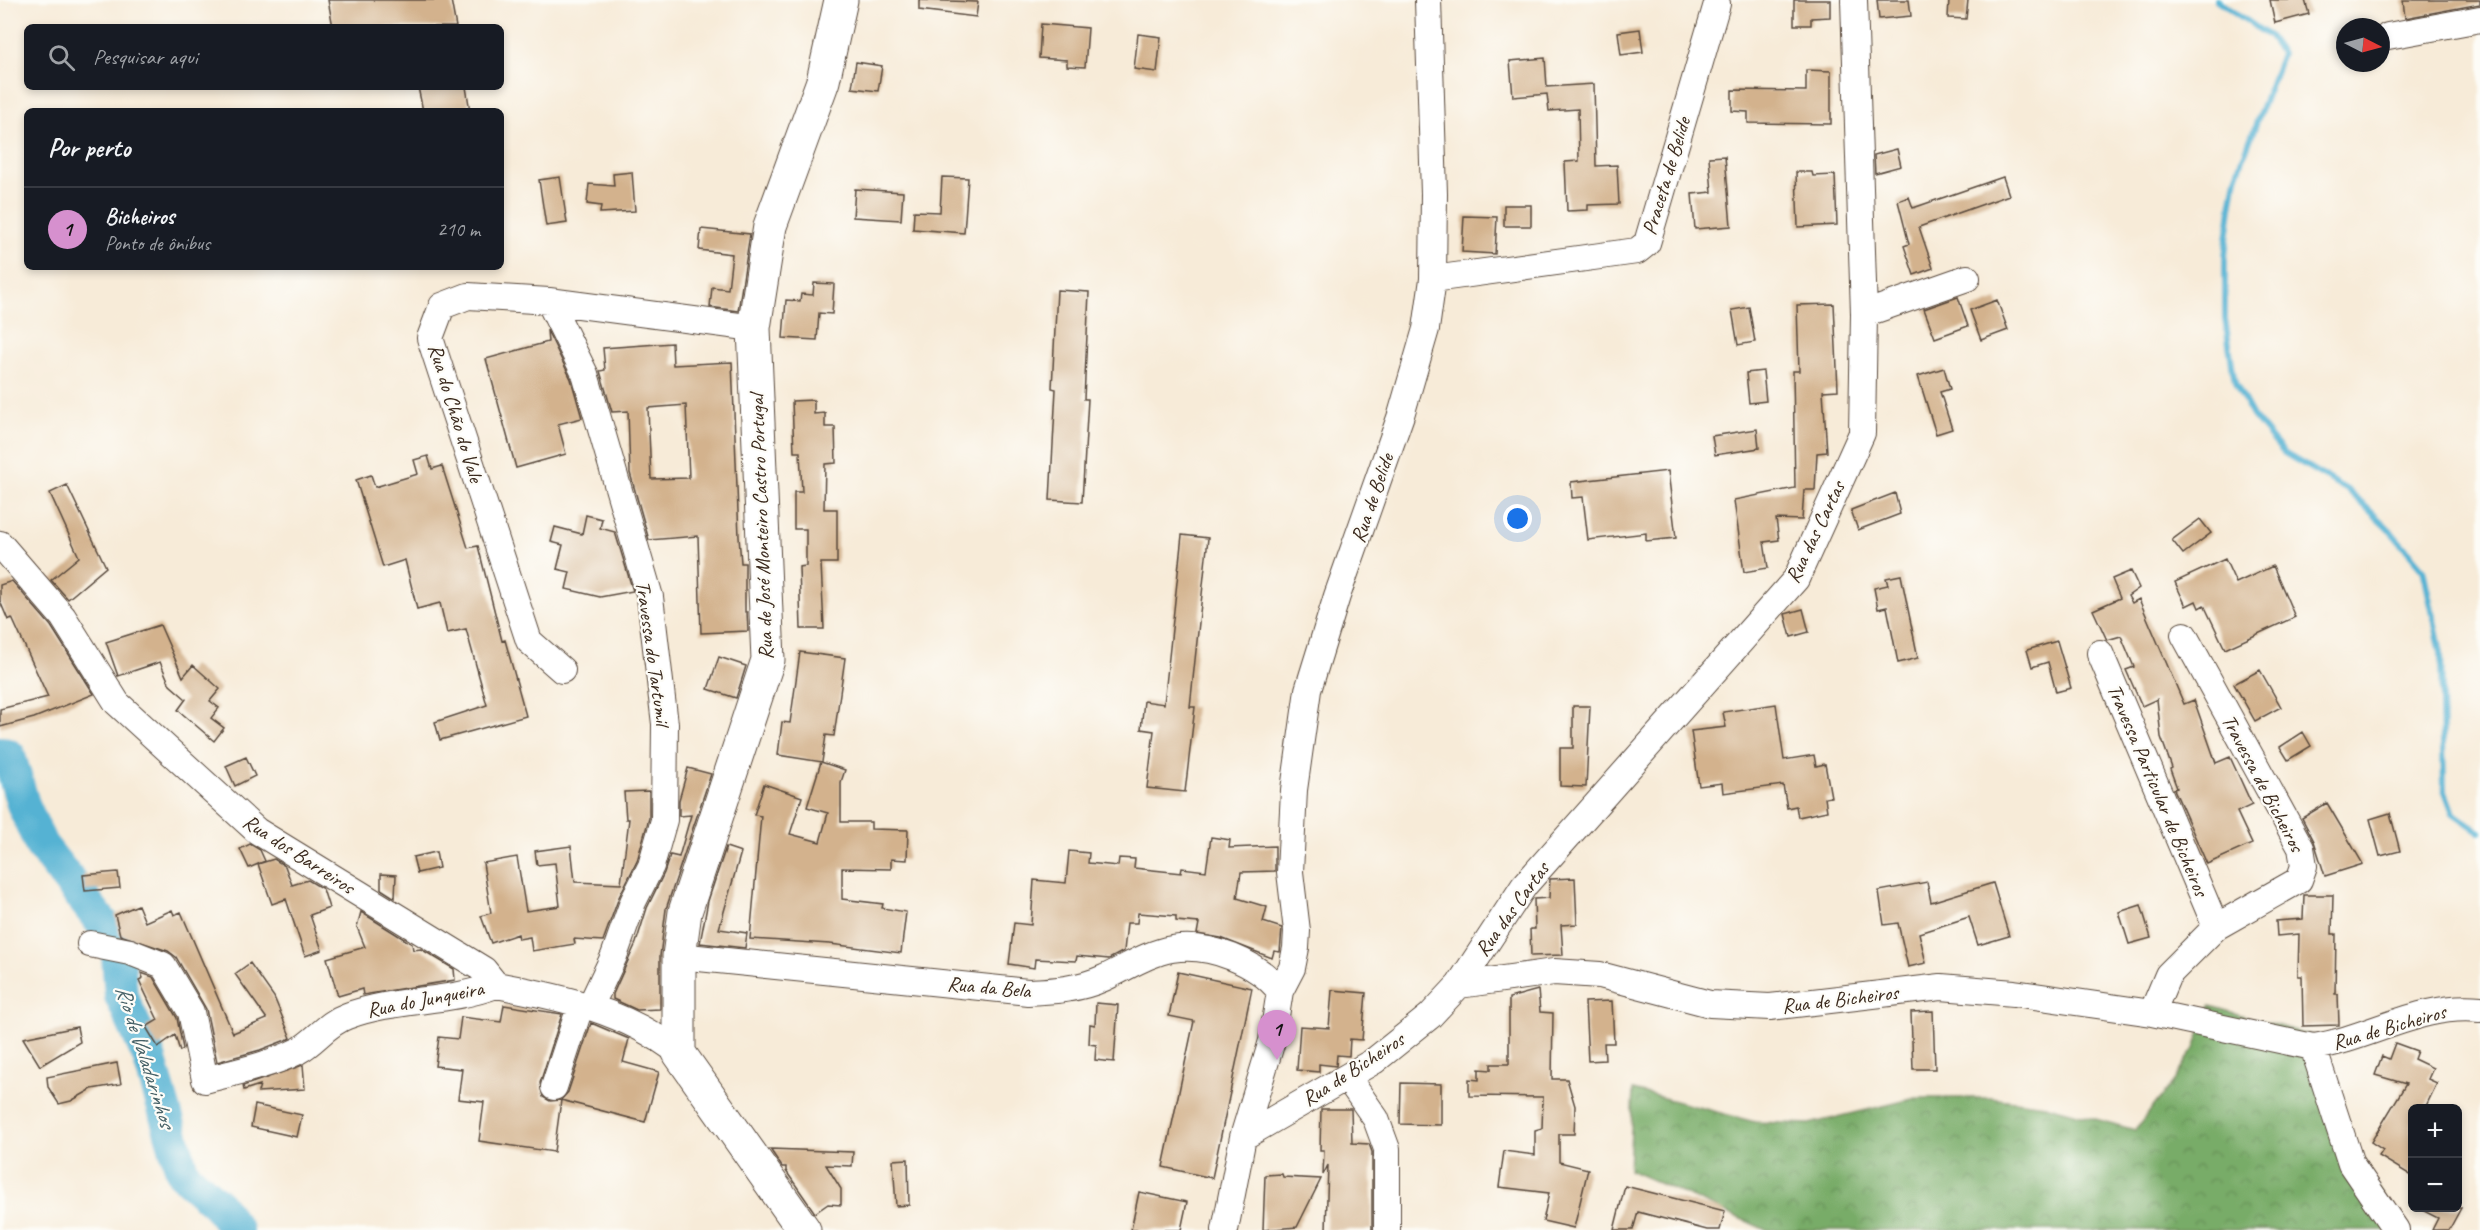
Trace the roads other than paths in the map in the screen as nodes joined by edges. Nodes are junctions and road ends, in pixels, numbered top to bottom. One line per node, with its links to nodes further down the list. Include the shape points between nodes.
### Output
1 (841, 0): 11 (main road, Rua de José Monteiro Castro Portugal, via 823,81 770,226)
2 (1428, 0): 8 (street, Rua de Belide)
3 (1854, 0): 10 (street, Rua das Cartas)
4 (1717, 4): 8 (street, Praceta de Belide, via 1647,243 1637,251)
5 (2480, 19): 6 (street)
6 (2390, 36)
7 (1966, 278): 10 (street)
8 (1433, 279): 21 (street, Rua de Belide, via 1426,329 1401,415 1308,690 1294,790 1290,872 1296,948 1292,968)
9 (549, 301): 11 (street, Rua do Chão do Vale); 15 (street, Rua do Chão do Vale, via 468,296 442,306 430,338 529,641); 22 (street, Travessa do Tartumil, via 585,374 650,597 664,724 664,820 651,866 614,956)
10 (1864, 314): 20 (street, Rua das Cartas, via 1862,433 1796,579 1524,886)
11 (753, 328): 18 (main road, Rua de José Monteiro Castro Portugal, via 768,660 686,912)
12 (0, 544): 19 (street, Rua dos Barreiros, via 63,617 117,703 257,831 484,970)
13 (2184, 635): 16 (street, Travessa de Bicheiros, via 2301,848 2304,866 2299,880)
14 (2100, 653): 16 (street, Travessa Particular de Bicheiros)
15 (562, 670)
16 (2216, 927): 24 (street, Travessa de Bicheiros, via 2168,975)
17 (109, 948): 19 (street, Rua do Junqueira, via 163,965 191,1012 206,1080 299,1050 345,1017 389,1003 476,993)
18 (679, 956): 21 (street, Rua da Bela, via 1028,992 1072,988 1173,949 1199,949 1252,966 1269,977); 26 (main road, Rua de José Monteiro Castro Portugal)
19 (496, 985): 22 (street)
20 (1459, 985): 24 (street, Rua de Bicheiros, via 1554,972 1600,975 1710,1004 1770,1007 1941,987); 27 (street, Rua de Bicheiros, via 1430,1016 1374,1061)
21 (1280, 991): 29 (street, Rua de Belide, via 1272,1041)
22 (585, 1005): 26 (street, via 632,1022); 28 (street, Travessa do Tartumil)
23 (2480, 1009): 25 (street, Rua de Bicheiros, via 2433,1012 2339,1044)
24 (2152, 1013): 25 (street, Rua de Bicheiros)
25 (2313, 1047): 33 (street, via 2351,1164)
26 (679, 1053): 30 (main road)
27 (1347, 1077): 29 (street, Rua de Bicheiros); 32 (street, via 1376,1119 1388,1149)
28 (554, 1087)
29 (1243, 1137): 31 (street, Rua de Belide)
30 (804, 1230)
31 (1225, 1230)
32 (1387, 1230)
33 (2396, 1230)

